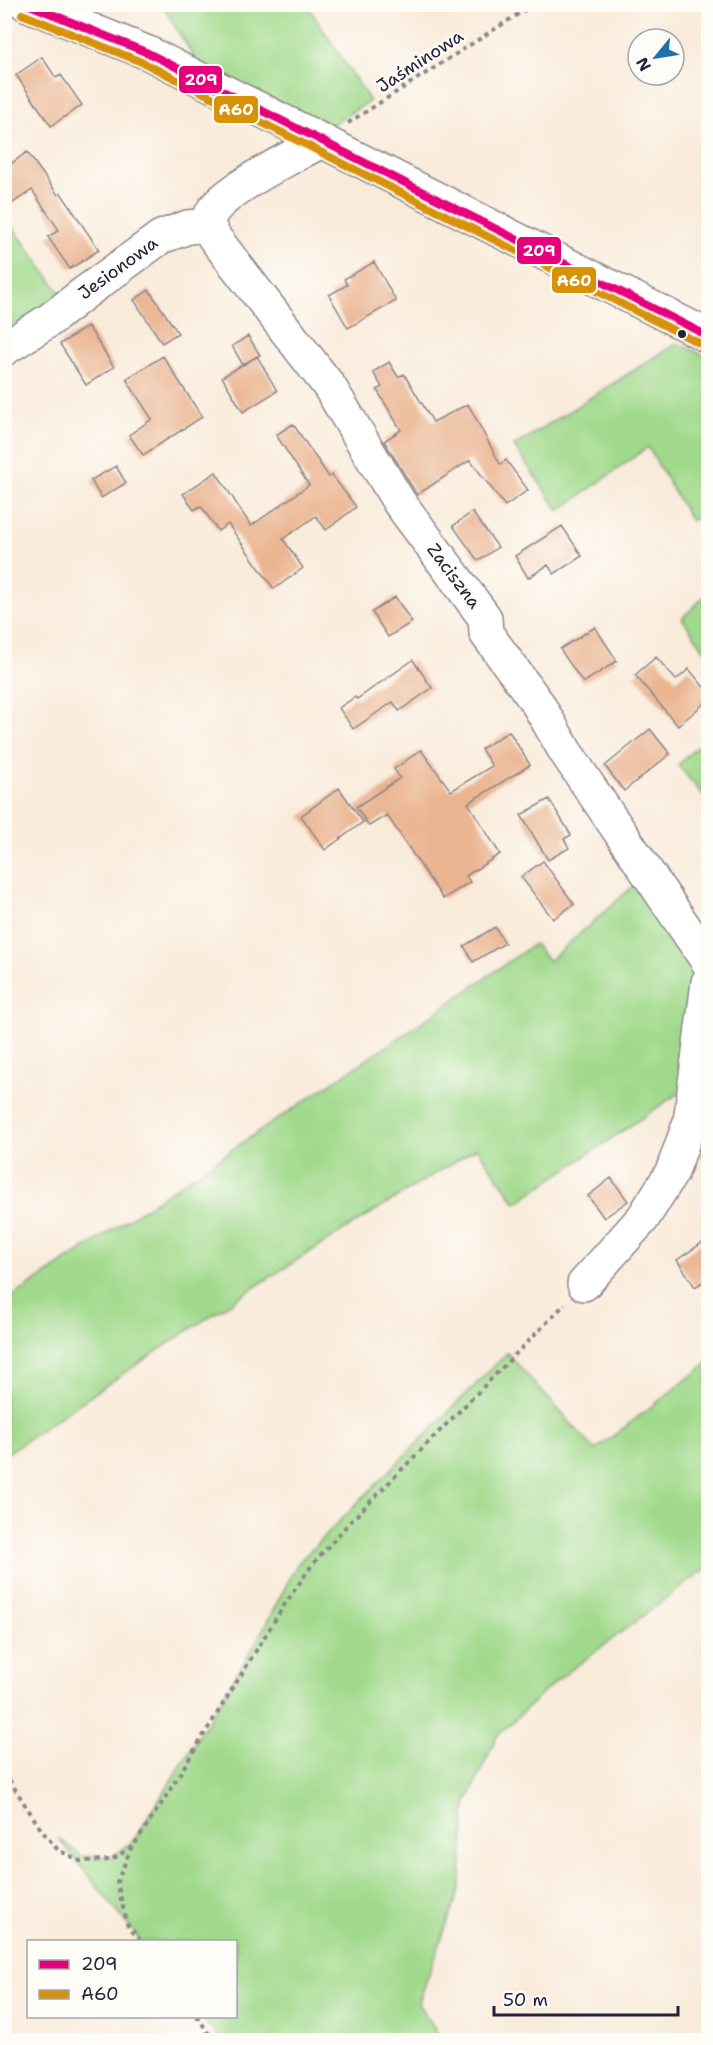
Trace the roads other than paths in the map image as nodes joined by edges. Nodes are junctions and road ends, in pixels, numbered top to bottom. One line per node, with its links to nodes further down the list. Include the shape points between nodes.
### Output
1 (26, 4): 2 (street, via 148,53)
2 (321, 141): 3 (street, via 242,185 210,214); 4 (street)
3 (208, 225): 5 (street, Jesionowa, via 160,237 51,319); 6 (street, Zaciszna, via 329,386 399,502 485,618 486,633 538,704 565,751)
4 (708, 336)
5 (4, 349)
6 (708, 962)
7 (708, 982): 8 (street, via 690,1122 672,1172 643,1218)
8 (584, 1284)

